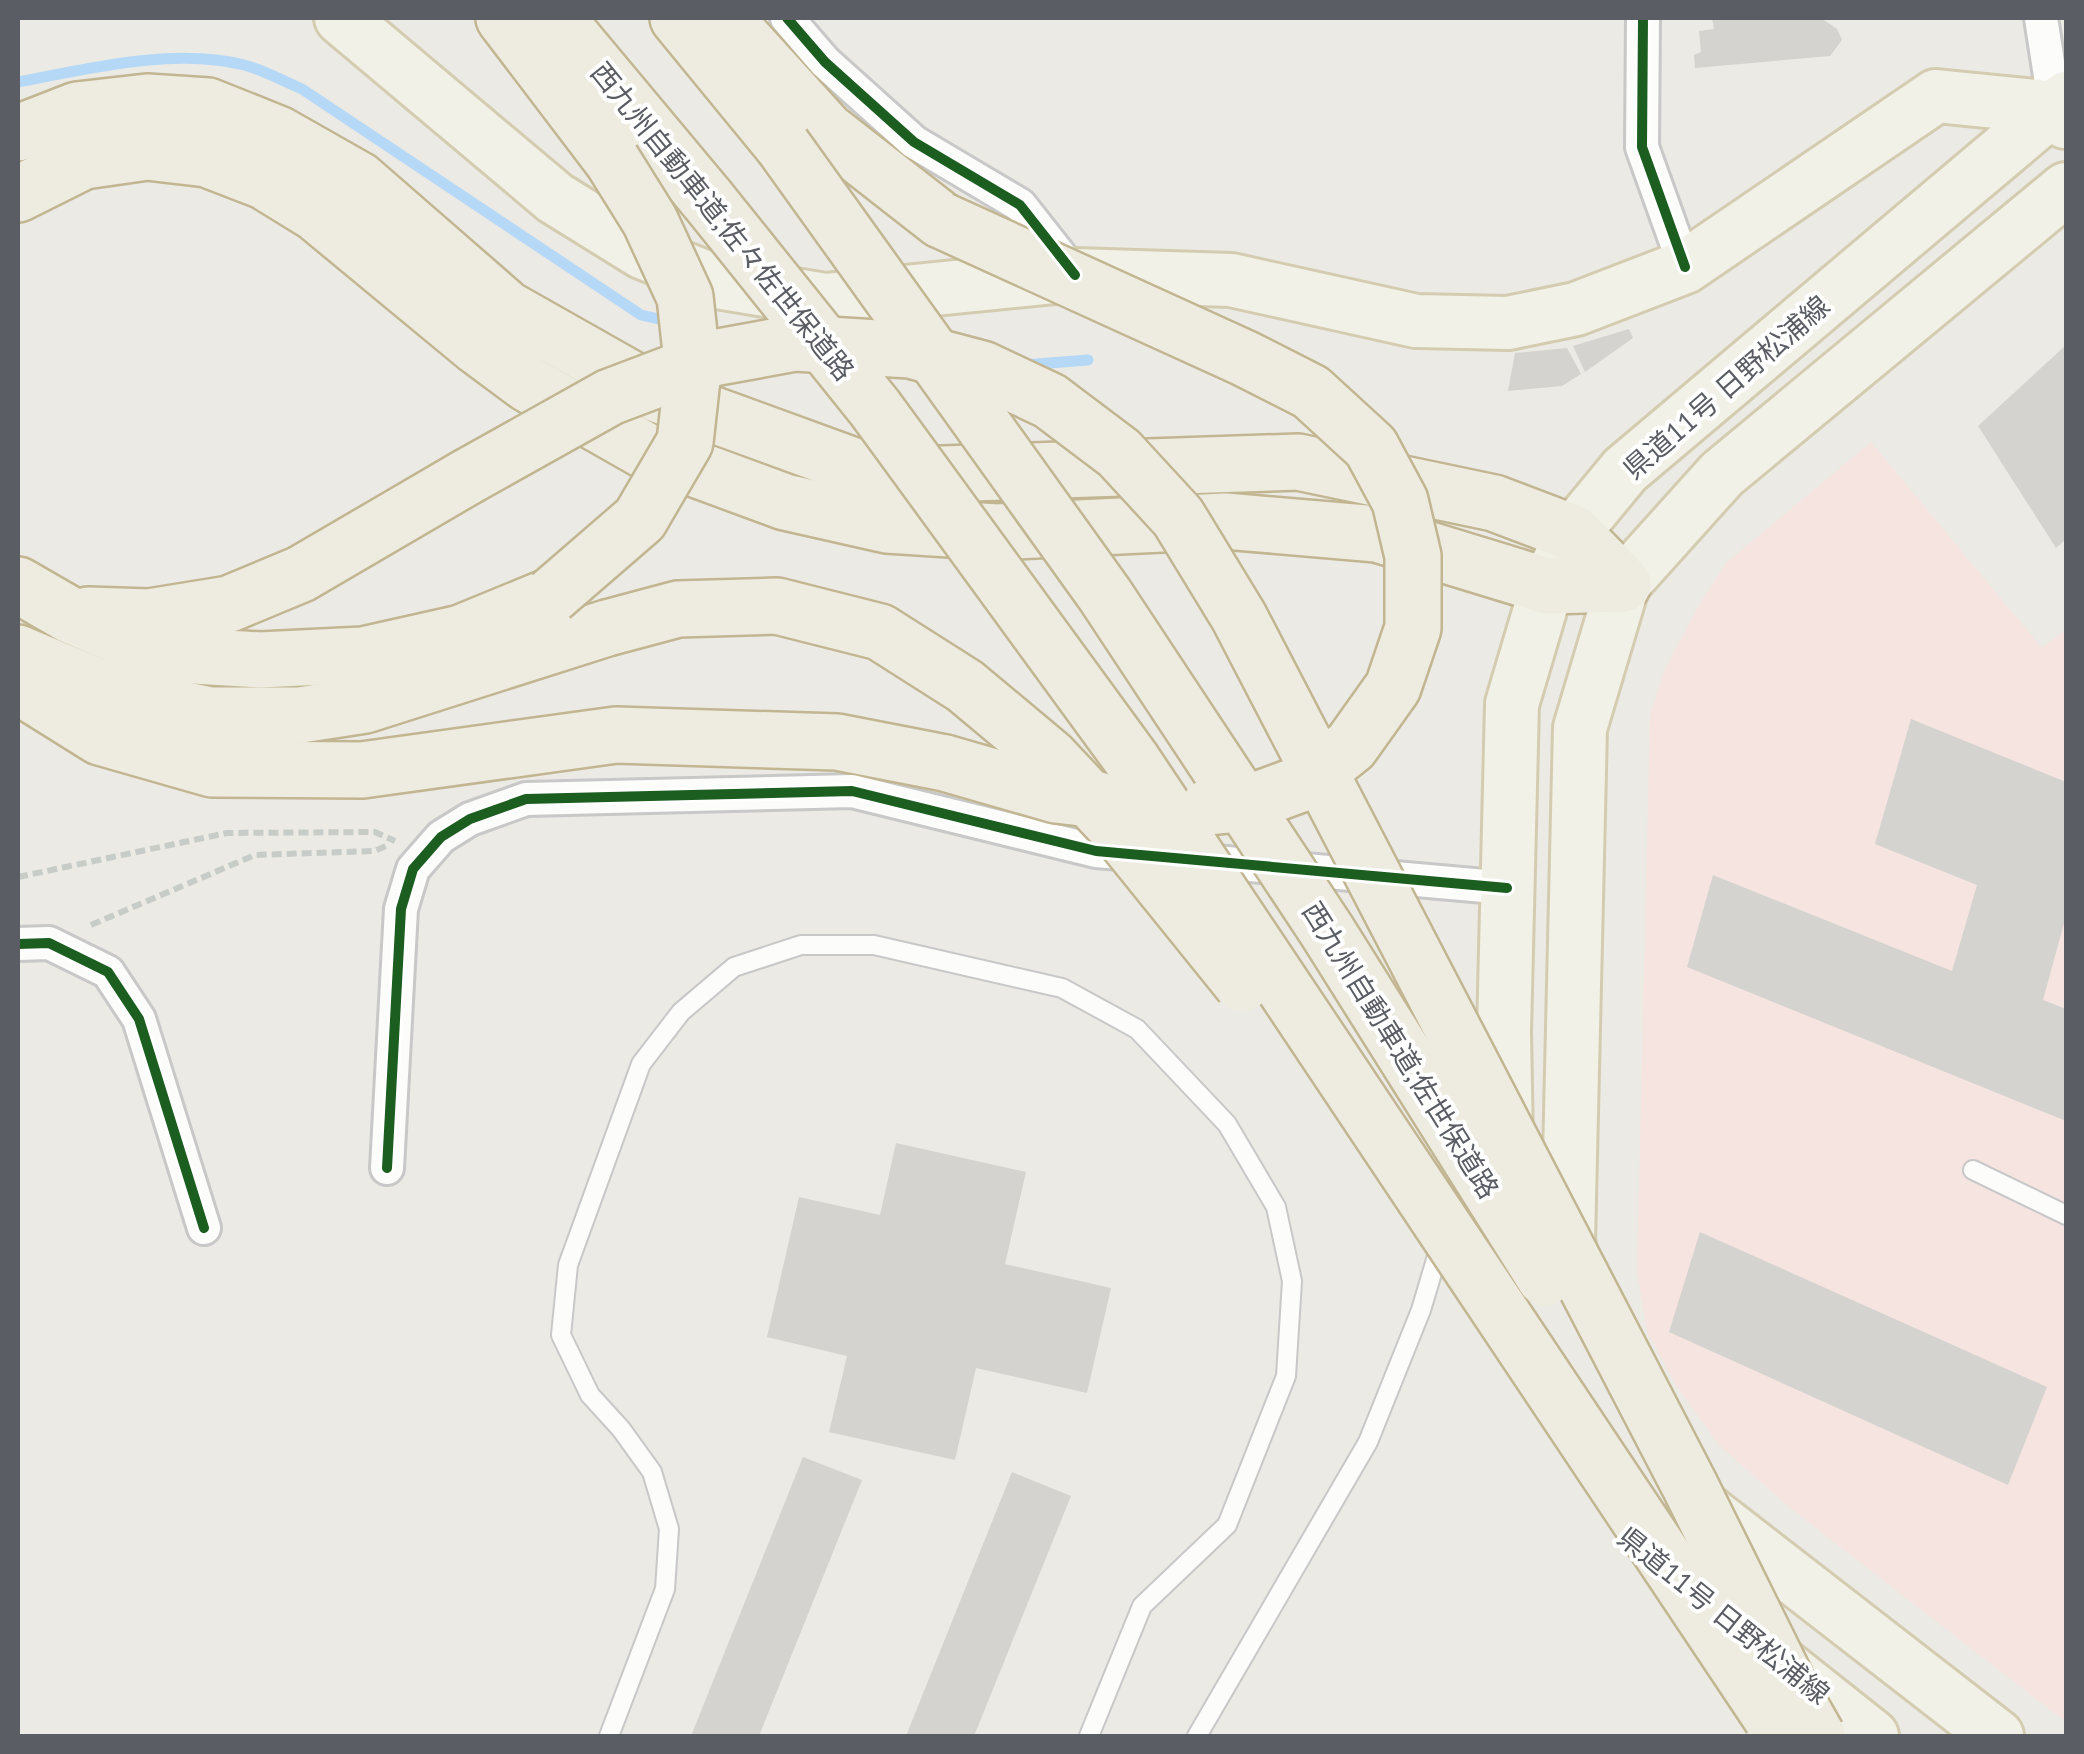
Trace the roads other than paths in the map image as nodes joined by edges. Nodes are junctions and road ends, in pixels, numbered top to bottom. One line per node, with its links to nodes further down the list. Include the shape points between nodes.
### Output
1 (341, 18): 14 (main road, via 555,198 642,252 717,282 825,300)
2 (504, 18): 20 (highway, bridge, via 612,160 685,297 693,370 685,442 640,518 551,596 462,633 363,655 260,660 159,654)
3 (556, 18): 15 (highway, 西九州自動車道;佐々佐世保道路, bridge)
4 (678, 18): 31 (highway, 西九州自動車道;佐世保道路, bridge, via 783,146 1104,596 1327,931 1556,1295)
5 (724, 18): 22 (highway, bridge, via 827,132 941,220 1311,392 1371,447 1400,501 1413,556 1412,628 1394,687 1351,746 1306,782 1249,803 1172,810 1056,795 837,742 616,735 362,770 212,769 100,737)
6 (787, 18): 14 (street, via 914,142 1020,205)
7 (1644, 18): 13 (street, via 1642,146)
8 (2041, 18): 9 (street)
9 (2062, 110): 13 (main road, via 1936,96); 16 (main road, 県道11号 日野松浦線, via 1625,470)
10 (18, 133): 16 (highway, via 76,110 147,102 208,106 278,134 359,180 506,308 659,395 881,476 1298,462 1494,504)
11 (2066, 189): 17 (main road, via 1722,474)
12 (18, 194): 19 (highway, via 84,161 146,152 207,159 264,181 316,213 528,384 644,450 785,502 887,526 996,532 1225,521 1377,534)
13 (1684, 267): 14 (main road, via 1576,309 1508,323 1416,321 1231,280)
14 (1076, 274)
15 (888, 426): 30 (highway, 西九州自動車道;佐世保道路, bridge, via 1132,760)
16 (1573, 533): 17 (highway); 19 (main road, 県道11号 日野松浦線)
17 (1623, 584): 19 (highway); 38 (main road, via 1580,728 1568,1242 1592,1348 1637,1442 1669,1481)
18 (18, 586): 20 (highway)
19 (1547, 586): 23 (main road, 県道11号 日野松浦線, via 1512,704)
20 (70, 615): 31 (highway, bridge, via 149,617 229,604 301,574 610,397 713,358 796,343 910,350 982,368 1050,401 1120,453 1178,517 1239,618)
21 (18, 652): 30 (highway, bridge, via 122,697 210,714 300,714 365,705 678,609 777,606 880,632 964,686 1050,757 1112,823 1213,945)
22 (18, 682)
23 (1508, 888): 25 (main road, 県道11号 日野松浦線); 26 (street, via 1096,851 852,792 526,799 470,819 413,869 401,909)
24 (33, 944): 29 (street, via 108,972 139,1019)
25 (1504, 1032): 34 (lane, via 1421,1310 1368,1442); 37 (main road, 県道11号 日野松浦線, via 1508,1245 1538,1366 1588,1493 1622,1536)
26 (387, 1168)
27 (1974, 1170): 28 (lane)
28 (2066, 1216)
29 (204, 1228)
30 (1625, 1501): 35 (highway, 西九州自動車道;佐世保道路, bridge)
31 (1786, 1680): 36 (highway, 西九州自動車道;佐世保道路, bridge)
32 (609, 1736): 33 (lane, via 664,1589 669,1529 652,1472 590,1395 561,1336 568,1265 641,1064 681,1012 734,967 801,945 874,945 1062,988 1138,1028 1227,1124 1276,1207 1292,1281 1286,1376 1227,1524 1142,1606)
33 (1090, 1736)
34 (1197, 1736)
35 (1784, 1736)
36 (1817, 1736)
37 (1872, 1736)
38 (1997, 1736)

